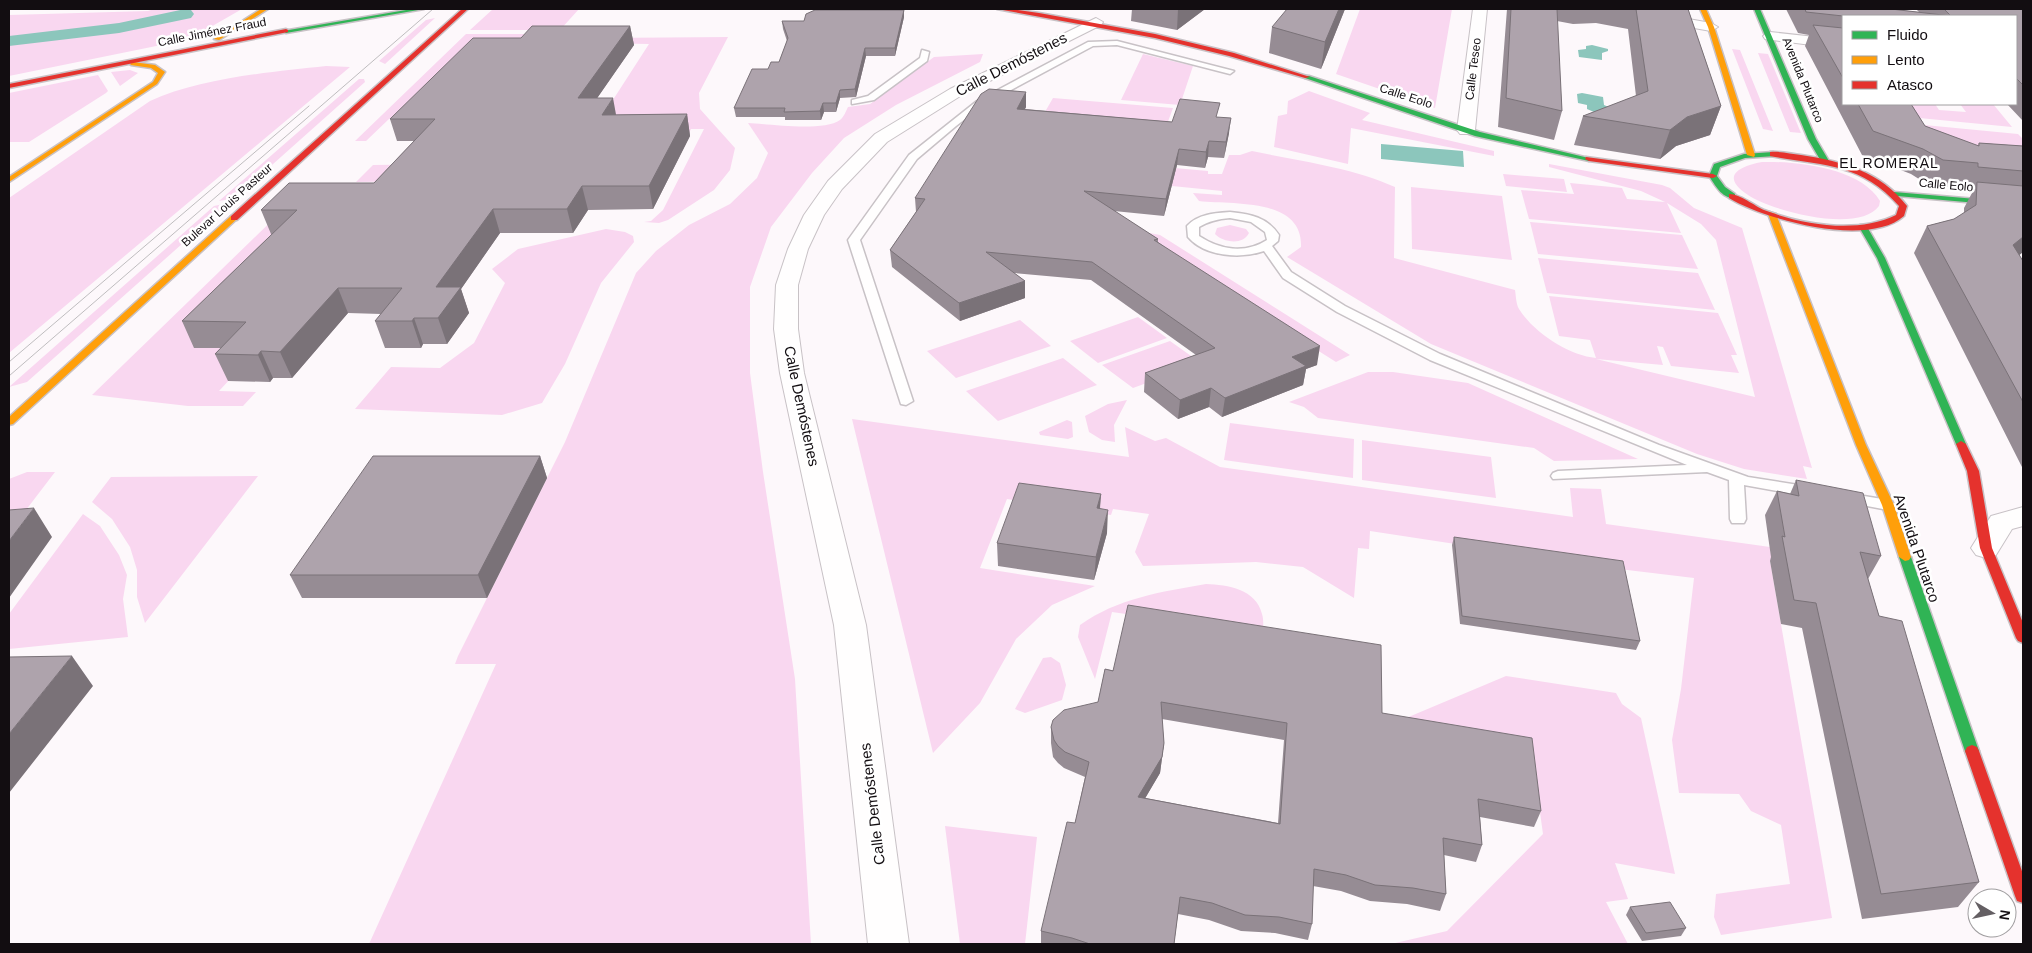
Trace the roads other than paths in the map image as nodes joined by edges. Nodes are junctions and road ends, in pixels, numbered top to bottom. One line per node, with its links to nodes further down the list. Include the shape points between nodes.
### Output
1 (265, 9): 13 (main road)
2 (399, 9): 13 (main road, Calle Jiménez Fraud)
3 (420, 9): 17 (main road, Calle Jiménez Fraud, via 305,27)
4 (465, 9): 32 (main road, Bulevar Louis Pasteur)
5 (1000, 9): 10 (main road)
6 (1480, 9): 21 (street, Calle Teseo)
7 (1609, 9): 11 (street)
8 (1703, 9): 11 (main road)
9 (1757, 9): 12 (main road, Avenida Plutarco)
10 (1103, 19): 16 (main road, Calle Eolo); 44 (street, Calle Demóstenes, via 956,92 882,138 835,185 814,215 798,249 787,285 786,329 792,373 850,625)
11 (1711, 27): 22 (main road)
12 (1770, 36): 14 (street); 23 (main road, Avenida Plutarco, via 1812,138)
13 (212, 42): 18 (main road, Calle Jiménez Fraud)
14 (1842, 45)
15 (926, 52): 20 (lane, via 924,59 871,98)
16 (1248, 59): 21 (main road, Calle Eolo); 33 (lane, via 1227,73 1117,43 1091,44 980,103 913,157 854,240)
17 (114, 65): 19 (main road, Calle Jiménez Fraud); 25 (main road, via 139,64 158,67 162,72 155,83)
18 (9, 82)
19 (9, 86)
20 (855, 102)
21 (1466, 130): 24 (main road, Calle Eolo, via 1575,158)
22 (1751, 154): 23 (main road); 24 (main road, via 1717,166)
23 (1825, 161): 26 (main road, via 1868,176)
24 (1713, 176): 28 (main road, via 1722,189 1742,202)
25 (9, 180)
26 (1897, 194): 27 (main road, Calle Eolo); 29 (main road, via 1904,206 1900,216 1886,223)
27 (2023, 205)
28 (1772, 214): 29 (main road, via 1826,226); 38 (main road, Avenida Plutarco, via 1861,445)
29 (1863, 227): 41 (main road, via 1881,258 1973,471)
30 (1266, 246): 30 (lane, via 1273,235 1270,229 1254,220 1230,215 1207,218 1193,226 1194,237 1200,243 1221,250 1246,252); 35 (lane, via 1287,275 1341,309 1435,357)
31 (17, 397): 32 (main road)
32 (34, 398): 34 (main road, Bulevar Louis Pasteur)
33 (906, 401)
34 (9, 422)
35 (1712, 469): 36 (lane); 37 (lane)
36 (1558, 476)
37 (1740, 479): 38 (lane); 40 (lane)
38 (1888, 505): 43 (main road, Avenida Plutarco)
39 (2023, 516): 41 (street, via 2001,523)
40 (1738, 520)
41 (1986, 548): 42 (main road)
42 (2023, 638)
43 (2023, 896)
44 (888, 944)

